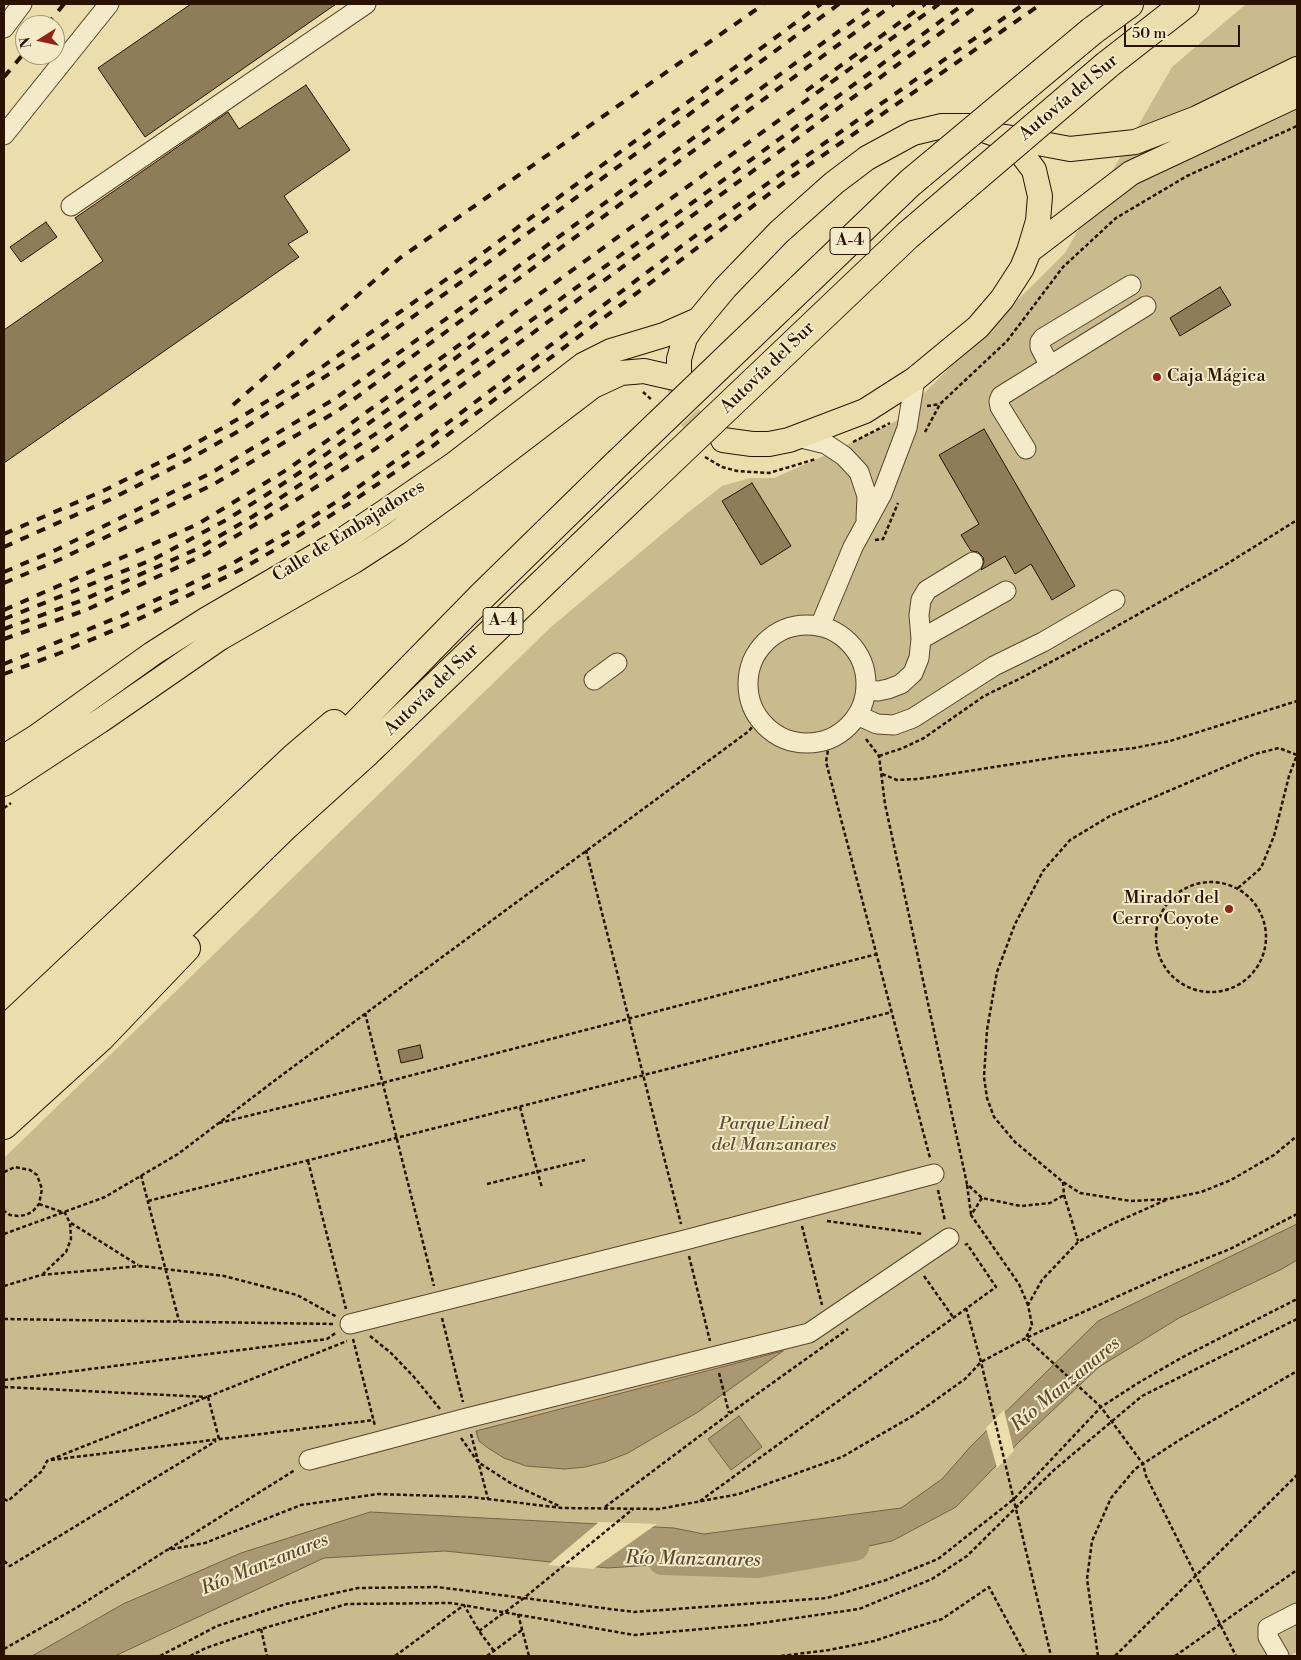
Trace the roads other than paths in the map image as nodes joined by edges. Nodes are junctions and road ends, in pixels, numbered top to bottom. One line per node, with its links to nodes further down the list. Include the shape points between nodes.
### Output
1 (22, 4): 6 (street)
2 (109, 4): 9 (street)
3 (366, 4): 11 (street)
4 (1129, 4): 24 (highway, Autovía del Sur / A-4, bridge, via 1092,31 910,183)
5 (1185, 4): 34 (highway, Autovía del Sur / A-4, bridge, via 1107,65 908,235)
6 (4, 28)
7 (1297, 69): 10 (main road, via 1197,118 1135,142 1070,149)
8 (1297, 95): 12 (main road, via 1131,173)
9 (4, 135)
10 (1003, 137): 12 (main road, via 1034,170 1040,196 1038,221); 15 (main road, via 972,126 942,126 913,133 867,158 779,232)
11 (71, 206)
12 (1029, 251): 17 (main road, via 1012,284 990,314 964,340)
13 (1131, 285): 16 (street, via 1043,338 1040,347)
14 (1146, 306): 16 (street)
15 (698, 320): 35 (main road, Calle de Embajadores, via 664,335 611,351 583,365 453,465 386,511 152,654); 36 (main road, Calle de Embajadores, via 681,349 679,379 644,371 621,373 593,386 397,533 220,638 100,721)
16 (1050, 366): 20 (street, via 998,401)
17 (915, 379): 18 (main road, via 865,411); 21 (street, via 907,428 882,494)
18 (797, 437): 19 (main road, via 769,444); 21 (street, via 826,444 859,472 867,496)
19 (723, 440)
20 (1026, 449)
21 (865, 525): 26 (street)
22 (973, 562): 27 (street, via 927,590 921,600 919,615)
23 (1006, 591): 27 (street)
24 (482, 596): 37 (highway, via 294,758); 38 (highway, via 302,780)
25 (1115, 600): 33 (street, via 994,666 914,718 894,725)
26 (820, 626): 28 (street, via 800,625 780,631); 32 (street, via 838,633 854,647 863,664)
27 (921, 638): 32 (street, via 919,658 913,673 901,684 888,689)
28 (764, 643): 29 (street); 33 (street, via 754,659 749,691 759,718 773,732 791,741 811,743 843,731)
29 (744, 654)
30 (616, 663): 31 (street)
31 (594, 680)
32 (866, 690): 33 (street)
33 (855, 718)
34 (367, 752): 39 (highway, via 285,826 106,1001); 40 (highway, via 306,825 100,1038)
35 (4, 757)
36 (8, 793)
37 (4, 1031)
38 (4, 1062)
39 (4, 1092)
40 (4, 1125)
41 (934, 1174): 43 (street, via 799,1213 438,1303)
42 (954, 1243): 44 (street, via 809,1332 716,1362 458,1420)
43 (352, 1331)
44 (309, 1460)
45 (1297, 1613): 46 (street, via 1268,1628 1268,1637)
46 (1279, 1656)

